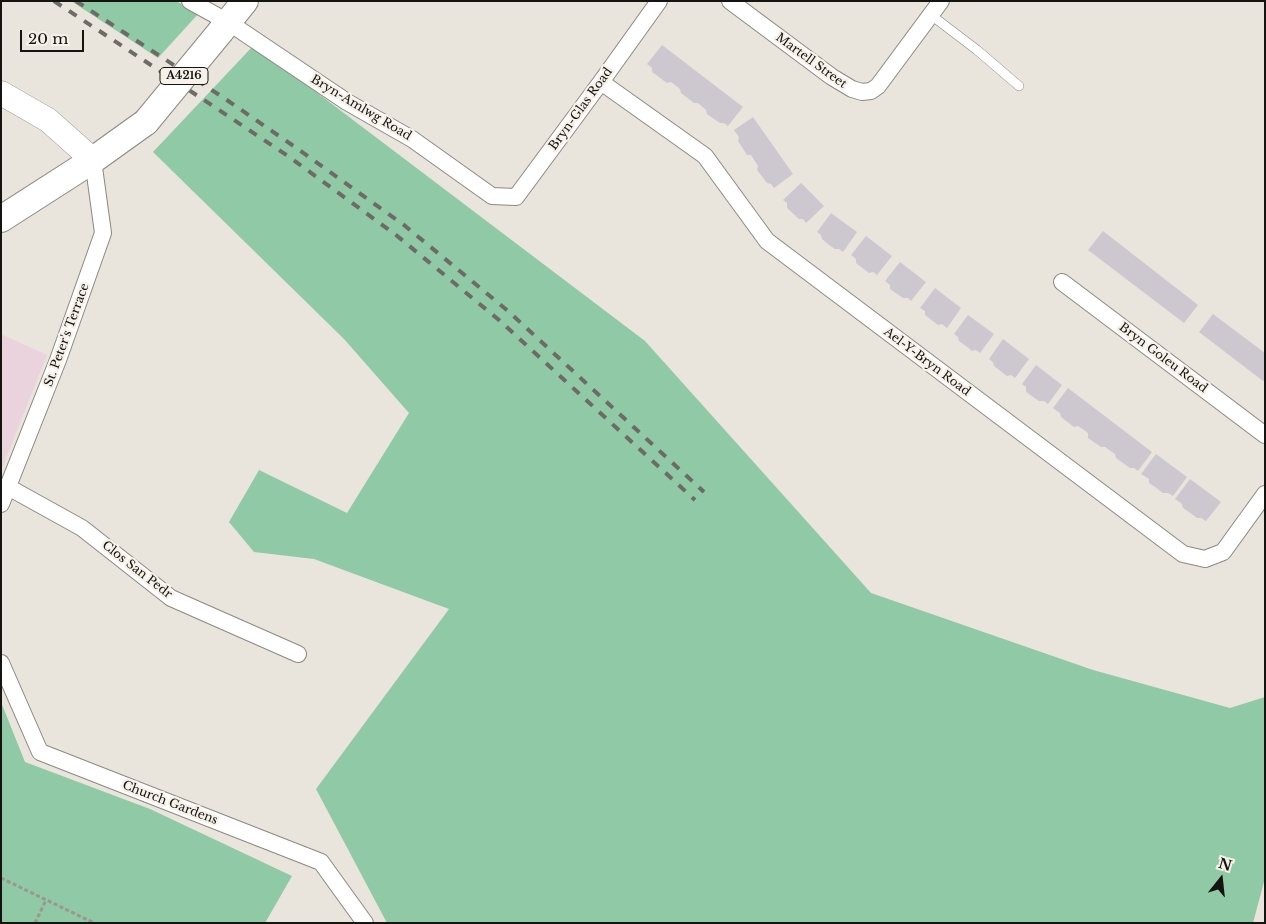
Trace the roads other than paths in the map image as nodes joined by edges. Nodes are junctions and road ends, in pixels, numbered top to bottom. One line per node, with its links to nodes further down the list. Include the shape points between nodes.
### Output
1 (190, 1): 7 (street, Bryn-Amlwg Road)
2 (245, 1): 7 (main road, A4216)
3 (659, 1): 8 (street, Bryn-Glas Road)
4 (730, 1): 6 (street, Martell Street, via 832,77 852,90 862,92 878,86)
5 (941, 1): 6 (street, Martell Street)
6 (931, 15): 9 (lane)
7 (225, 27): 11 (main road, A4216, bridge, via 146,122); 12 (street, Bryn-Amlwg Road, via 412,139)
8 (601, 82): 12 (street, Bryn-Glas Road, via 516,197); 17 (street, Ael-Y-Bryn Road, via 705,156 767,241 1183,554 1205,559 1223,552)
9 (1019, 86)
10 (1, 93): 11 (main road, via 48,120)
11 (93, 160): 13 (main road, A4216); 16 (street, St. Peter's Terrace, via 103,233)
12 (492, 196)
13 (1, 219)
14 (1062, 282): 15 (street, Bryn Goleu Road)
15 (1265, 435)
16 (8, 487): 18 (street, St. Peter's Terrace); 19 (street, Clos San Pedr, via 82,528 171,598)
17 (1265, 494)
18 (1, 504)
19 (298, 654)
20 (1, 663): 21 (street, Church Gardens, via 40,752 321,862)
21 (365, 923)

